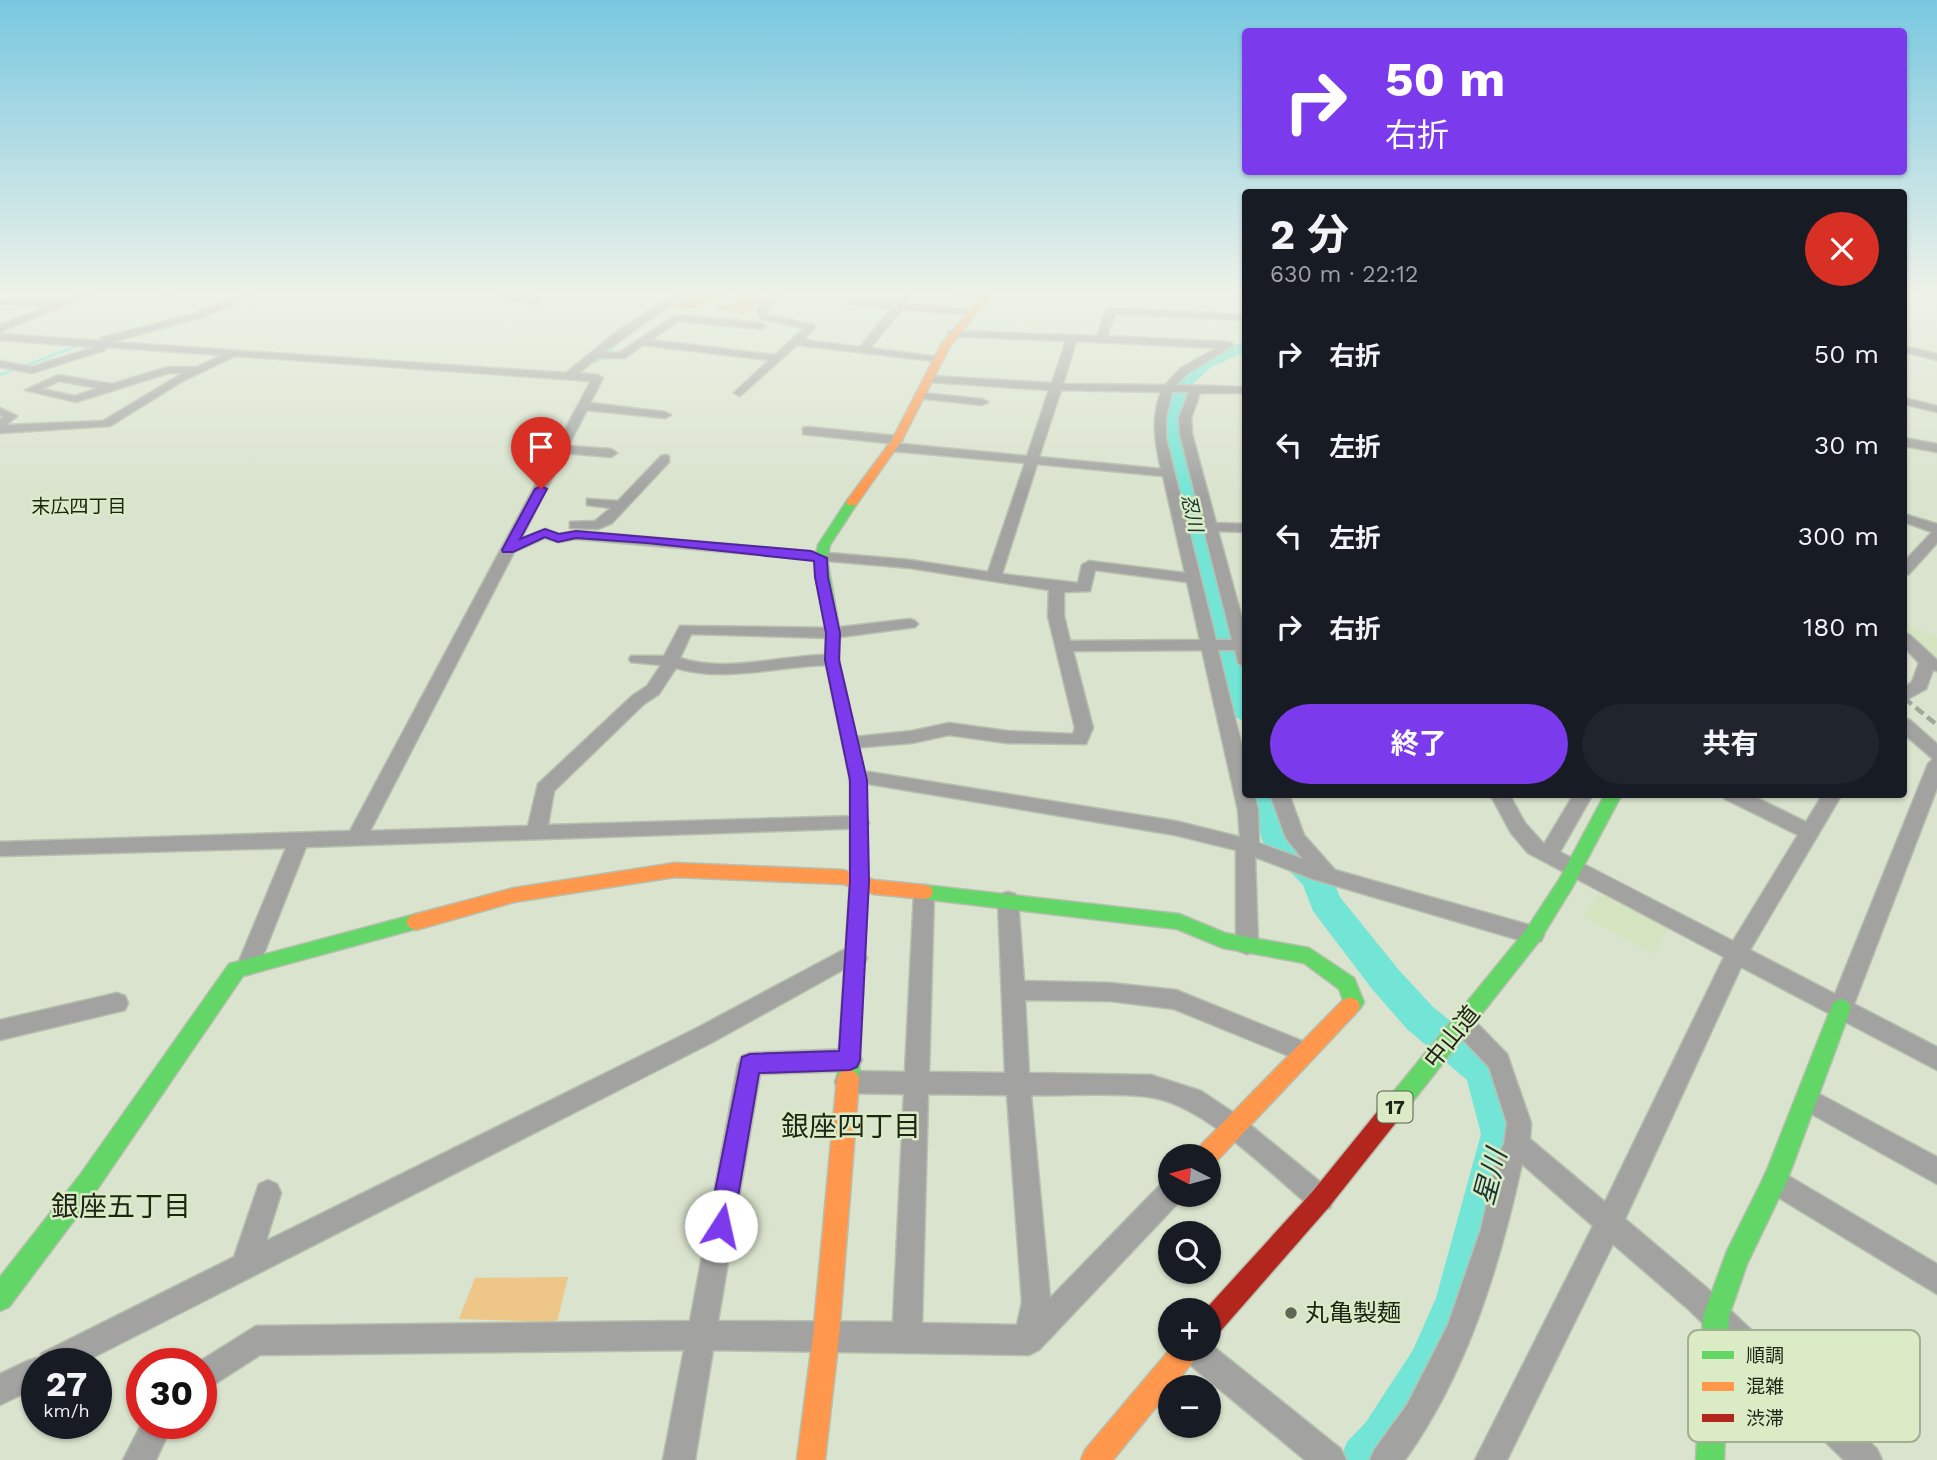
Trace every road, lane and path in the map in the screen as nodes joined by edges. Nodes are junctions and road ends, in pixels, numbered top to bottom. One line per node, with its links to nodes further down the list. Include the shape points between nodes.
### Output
1 (62, 359): 10 (street, via 32,370)
2 (222, 359): 11 (street)
3 (301, 359): 12 (street)
4 (591, 359): 12 (street)
5 (776, 359): 19 (street)
6 (931, 359): 9 (street)
7 (1065, 359): 15 (street)
8 (1204, 359): 16 (street, via 1182,372)
9 (938, 360): 13 (main road)
10 (0, 364)
11 (197, 370): 14 (street, via 168,370); 27 (street, via 106,424)
12 (570, 375): 23 (street, via 598,378)
13 (930, 379): 15 (street); 20 (main road)
14 (112, 387): 14 (street, via 58,378 31,390 76,399)
15 (1056, 387): 16 (street); 35 (street)
16 (1169, 389): 17 (street); 36 (street, via 1161,401 1160,438)
17 (1193, 389): 18 (street); 40 (street, via 1185,418)
18 (1242, 390)
19 (740, 393)
20 (922, 396): 21 (street); 30 (main road)
21 (982, 402)
22 (1907, 402): 24 (street)
23 (586, 406): 26 (street); 32 (street)
24 (1937, 409)
25 (0, 411): 27 (street, via 11,416)
26 (665, 415)
27 (0, 427)
28 (807, 431): 30 (street)
29 (1907, 442): 31 (street)
30 (895, 443): 35 (street); 46 (main road, via 835,526)
31 (1937, 447)
32 (563, 449): 33 (street); 45 (street)
33 (611, 453)
34 (664, 459): 38 (street)
35 (1033, 461): 36 (street); 48 (street)
36 (1168, 473): 49 (street)
37 (592, 502): 38 (street)
38 (621, 505): 43 (street, via 598,525 558,527)
39 (1907, 519): 42 (street)
40 (1211, 527): 41 (street); 53 (street)
41 (1242, 528)
42 (1937, 529)
43 (545, 533): 45 (street); 46 (street, via 558,538 647,540)
44 (1937, 535): 47 (street)
45 (508, 550): 79 (street)
46 (821, 558): 48 (street, via 910,564); 52 (main road)
47 (1907, 568)
48 (994, 577): 50 (street)
49 (1191, 578): 50 (street, via 1089,565 1086,588); 55 (street)
50 (1056, 587): 57 (street, via 1056,617)
51 (910, 624): 52 (street)
52 (833, 633): 59 (main road); 60 (street, via 686,629)
53 (1242, 638)
54 (1907, 641): 61 (street)
55 (1211, 644): 56 (street); 57 (street); 68 (street)
56 (1242, 645)
57 (1065, 646): 64 (street, via 1084,728 1080,740 949,730)
58 (636, 659): 60 (street)
59 (832, 660): 60 (street, via 722,670); 64 (main road)
60 (671, 661): 77 (street, via 653,690 545,789)
61 (1932, 664): 62 (street, via 1920,685)
62 (1907, 694)
63 (1907, 727): 65 (street)
64 (851, 742): 67 (main road)
65 (1937, 754)
66 (1937, 764): 96 (street)
67 (858, 780): 76 (main road); 81 (street, via 869,778 1129,819)
68 (1242, 783)
69 (1245, 798): 81 (street)
70 (1281, 798): 85 (street, via 1296,838)
71 (1501, 798): 83 (street, via 1518,828)
72 (1582, 798): 83 (street)
73 (1613, 798): 84 (main road, 中山道 / 17)
74 (1740, 798): 78 (street)
75 (1831, 798): 78 (street)
76 (859, 823): 77 (street); 86 (main road)
77 (537, 832): 79 (street)
78 (1810, 832): 91 (street)
79 (356, 838): 80 (street)
80 (299, 839): 82 (street); 93 (street)
81 (1247, 846): 85 (street); 90 (street)
82 (0, 849)
83 (1548, 855): 84 (street)
84 (1574, 868): 89 (main road, 中山道 / 17); 91 (street)
85 (1320, 872): 89 (street)
86 (859, 881): 87 (main road); 92 (main road); 93 (main road, via 676,870 514,895)
87 (924, 893): 88 (main road); 102 (street)
88 (1008, 900): 90 (main road, via 1179,922); 94 (street)
89 (1533, 935): 97 (main road, 中山道 / 17)
90 (1247, 945): 99 (main road, via 1309,956 1347,984 1354,1002)
91 (1737, 953): 96 (street); 113 (street)
92 (856, 958): 101 (main road); 114 (street, via 845,958 703,1036)
93 (248, 966): 116 (main road, via 229,977 88,1184)
94 (1014, 990): 99 (street, via 1110,992 1177,1000); 103 (street)
95 (117, 1003): 98 (street)
96 (1841, 1008): 100 (street); 104 (main road)
97 (1466, 1020): 107 (street, via 1499,1061 1519,1123); 111 (main road, 中山道 / 17)
98 (0, 1030)
99 (1304, 1052): 105 (main road)
100 (1937, 1059)
101 (848, 1071): 102 (street); 121 (street, via 750,1063); 123 (main road)
102 (917, 1082): 103 (street); 122 (street)
103 (1018, 1084): 105 (street, via 1151,1086 1192,1099); 124 (street, via 1036,1303)
104 (1808, 1099): 108 (street); 109 (main road)
105 (1234, 1126): 106 (main road); 111 (street)
106 (1217, 1144)
107 (1517, 1144): 113 (street); 140 (street, via 1461,1331 1418,1416)
108 (1937, 1171)
109 (1775, 1181): 115 (street); 118 (main road, via 1736,1260)
110 (268, 1193): 114 (street)
111 (1321, 1199): 117 (main road, 中山道 / 17)
112 (1158, 1206): 124 (street)
113 (1609, 1223): 118 (street); 141 (street)
114 (245, 1266): 125 (street)
115 (1937, 1280)
116 (0, 1298)
117 (1221, 1312)
118 (1716, 1316): 119 (main road); 120 (street)
119 (1715, 1330)
120 (1730, 1330)
121 (701, 1335): 123 (street); 128 (street, via 256,1341); 136 (street)
122 (907, 1335): 123 (street); 124 (street)
123 (826, 1336): 137 (main road)
124 (1029, 1340)
125 (82, 1348)
126 (1178, 1361): 138 (main road)
127 (1208, 1361): 139 (street)
128 (217, 1367)
129 (21, 1379): 130 (street)
130 (0, 1390)
131 (150, 1439): 135 (street)
132 (1711, 1442): 142 (main road)
133 (1840, 1442): 134 (street)
134 (1853, 1455)
135 (139, 1460)
136 (679, 1460)
137 (811, 1460)
138 (1095, 1460)
139 (1330, 1460)
140 (1386, 1460)
141 (1491, 1460)
142 (1710, 1460)

